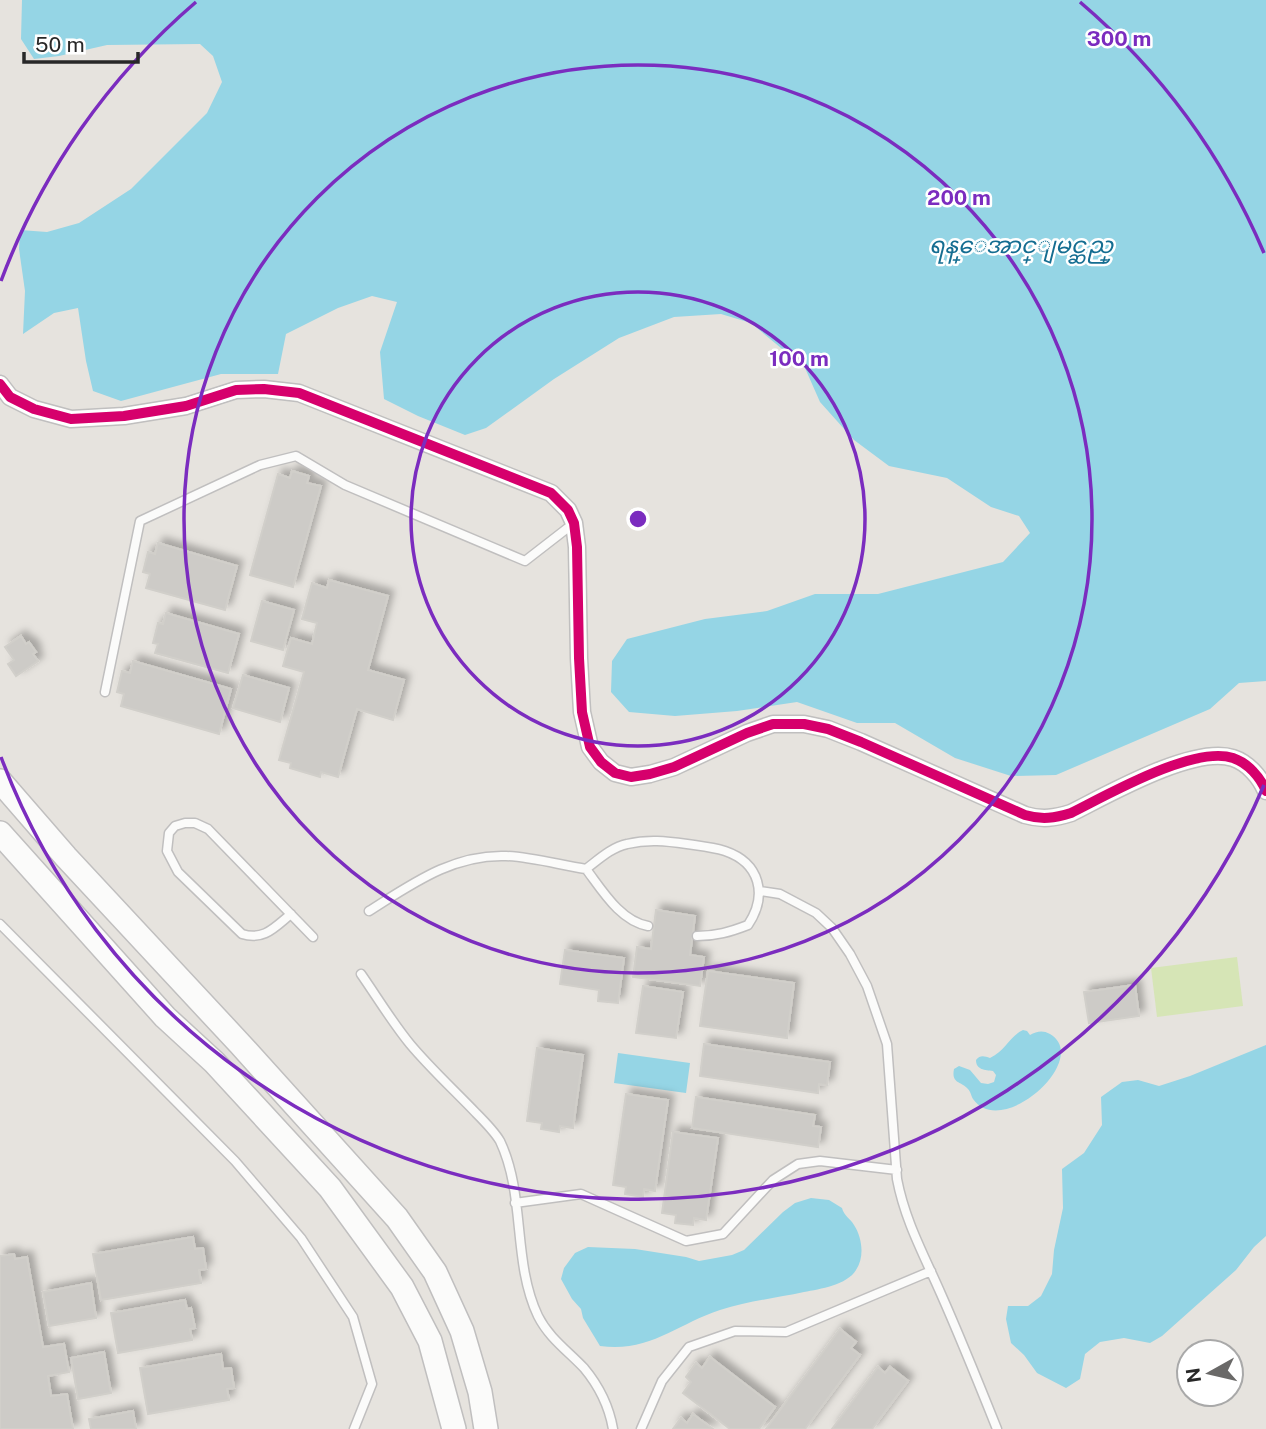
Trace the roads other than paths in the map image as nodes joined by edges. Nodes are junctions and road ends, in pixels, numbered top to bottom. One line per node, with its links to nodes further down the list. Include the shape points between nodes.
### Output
1 (0, 384): 2 (street, via 10,397 34,409 71,419 186,406 236,390 299,393 551,493)
2 (574, 523): 3 (lane, via 525,561 345,485 296,456 260,465 140,521); 5 (street, via 582,712 590,747 615,773 631,777 650,774 773,724 804,724 861,742 1040,820 1071,813 1157,771 1210,756 1246,765)
3 (105, 692)
4 (0, 782): 21 (main road, via 397,1218 435,1272 461,1331)
5 (1266, 792)
6 (0, 833): 20 (main road, via 165,1017 214,1062 330,1188 402,1287 430,1341)
7 (586, 869): 8 (lane, via 623,845 664,841 728,852 755,875); 9 (lane, via 508,856 475,857 433,873); 12 (lane, via 626,916)
8 (760, 891): 13 (lane, via 748,925 729,933); 16 (lane, via 780,894 832,928 867,986 887,1044)
9 (369, 911)
10 (291, 914): 10 (lane, via 208,829 185,823 169,833 167,851 178,873 242,934 258,937); 14 (lane)
11 (0, 925): 19 (lane, via 235,1161 301,1238 353,1318 372,1384)
12 (648, 926)
13 (697, 936)
14 (313, 937)
15 (361, 974): 17 (lane, via 409,1043 499,1139)
16 (897, 1170): 17 (lane, via 820,1161 798,1164 773,1180 723,1234 686,1241 582,1194); 18 (lane, via 908,1220)
17 (515, 1203): 22 (lane, via 522,1260 539,1317 598,1388 609,1407)
18 (931, 1271): 23 (lane, via 786,1332 735,1331 689,1347 662,1381); 24 (lane)
19 (354, 1429)
20 (454, 1429)
21 (486, 1429)
22 (613, 1429)
23 (641, 1429)
24 (997, 1429)

